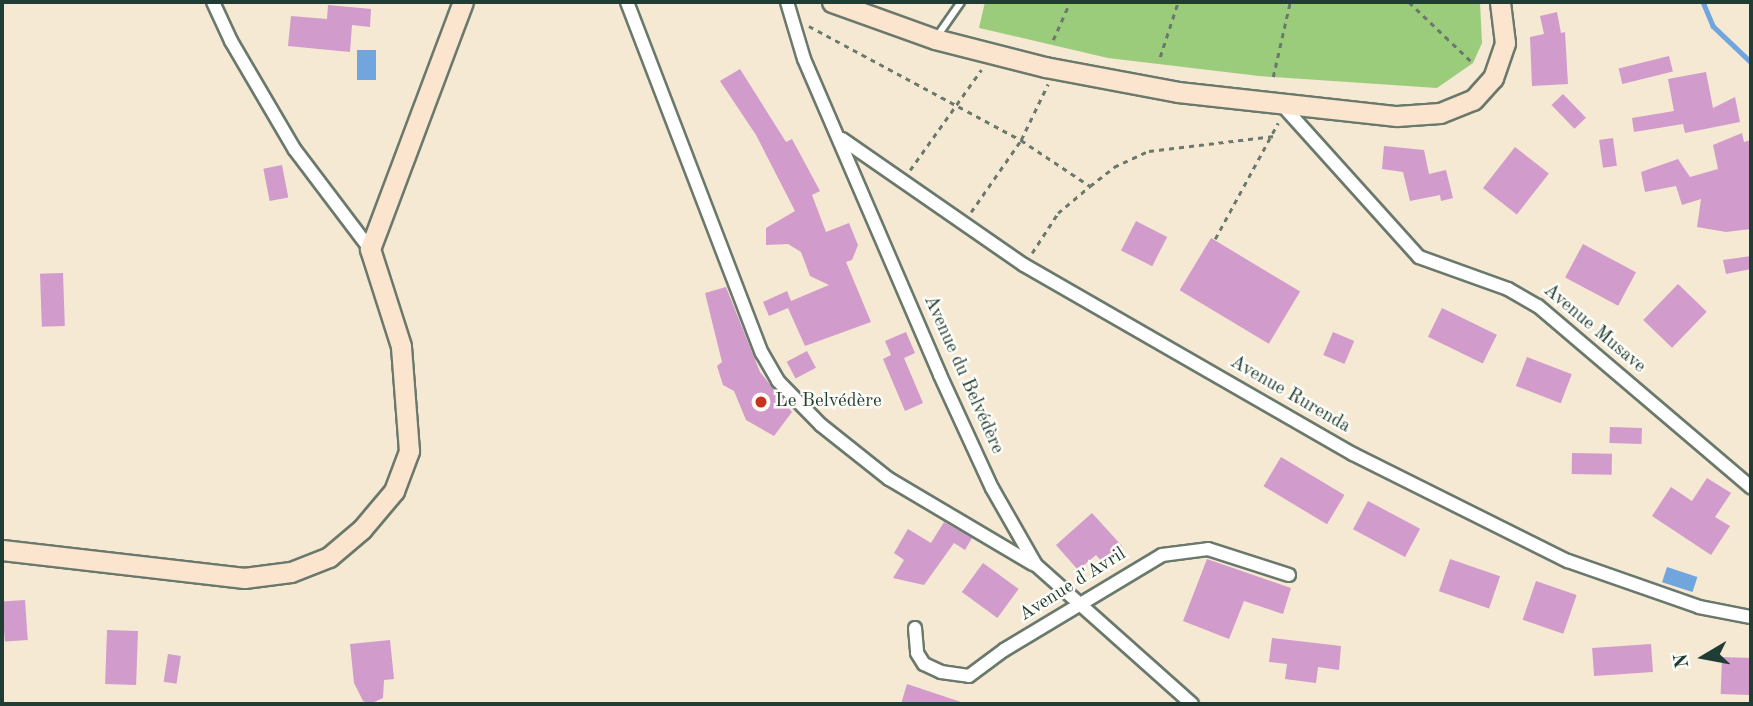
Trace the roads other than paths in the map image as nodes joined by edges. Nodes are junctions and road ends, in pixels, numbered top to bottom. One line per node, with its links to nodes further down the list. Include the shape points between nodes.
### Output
1 (213, 2): 11 (street, via 295,150)
2 (463, 2): 11 (street)
3 (627, 2): 14 (street, via 762,353 778,381 821,425 889,480)
4 (787, 2): 10 (street, Avenue du Belvédère, via 804,59)
5 (832, 2): 8 (street)
6 (961, 2): 8 (lane)
7 (1500, 2): 9 (street, via 1505,43 1493,78 1473,100 1440,113 1397,116)
8 (934, 39): 9 (street, via 1055,69)
9 (1283, 106): 12 (street, Avenue Musave, via 1419,257 1508,289 1538,306)
10 (842, 139): 14 (street, Avenue du Belvédère, via 940,375 992,488); 17 (street, Avenue Rurenda, via 1024,265 1353,454 1482,521 1591,569 1699,607)
11 (370, 249): 13 (street, via 401,346 409,451 394,491 330,557 291,572 244,578)
12 (1751, 487)
13 (2, 550)
14 (1035, 565): 16 (street, Avenue du Belvédère)
15 (1289, 575): 16 (street, Avenue d'Avril, via 1208,549 1180,551 1145,562)
16 (1080, 608): 18 (street, Avenue d'Avril, via 1004,650 969,676 941,672 925,664 917,653); 19 (street, Avenue du Belvédère)
17 (1751, 617)
18 (915, 628)
19 (1192, 704)

